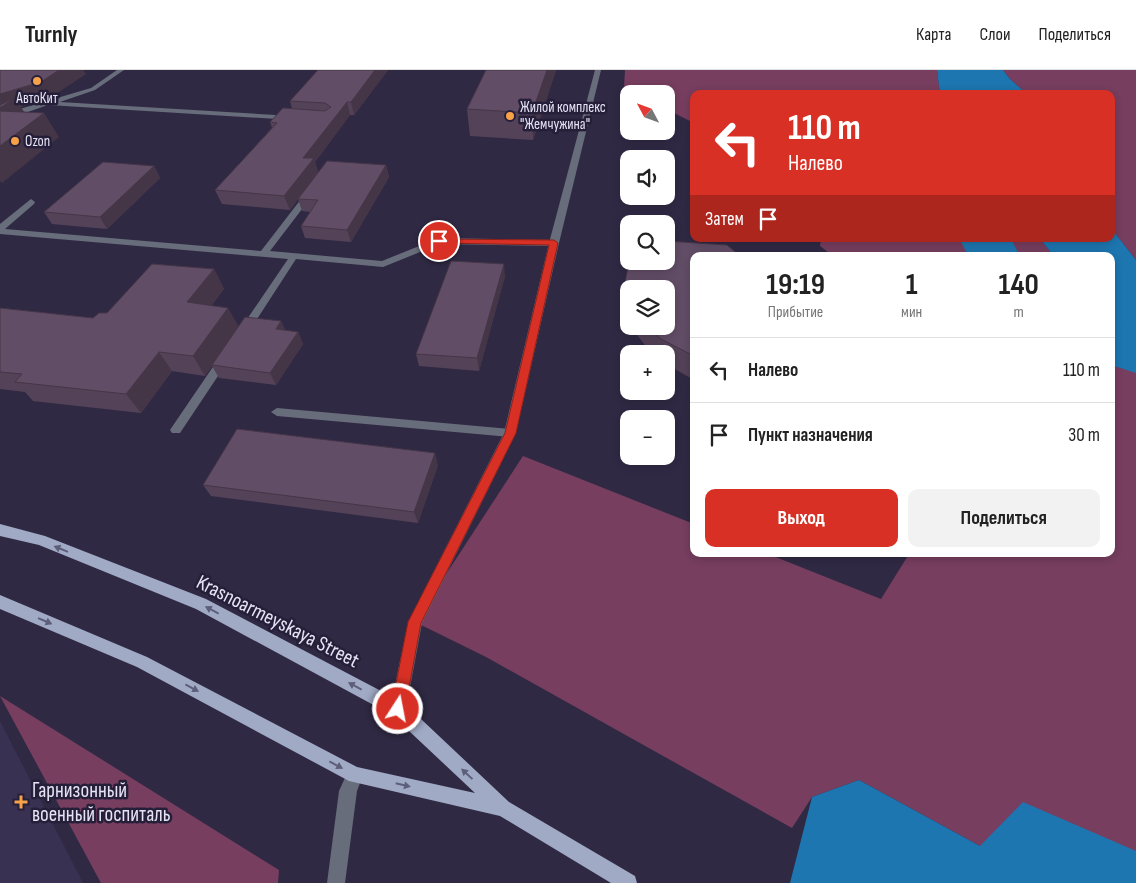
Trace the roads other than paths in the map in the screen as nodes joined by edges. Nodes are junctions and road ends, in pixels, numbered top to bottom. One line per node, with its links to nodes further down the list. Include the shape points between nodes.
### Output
1 (121, 70): 3 (street, via 93,89)
2 (598, 70): 11 (street)
3 (48, 102): 5 (street); 6 (street)
4 (0, 112): 5 (street)
5 (16, 114): 7 (street)
6 (300, 118)
7 (0, 125)
8 (314, 187): 12 (street)
9 (31, 202): 10 (street)
10 (0, 230): 12 (street)
11 (554, 243): 13 (street, via 439,241 383,264); 16 (street)
12 (263, 254): 13 (street)
13 (294, 256): 15 (street)
14 (277, 412): 16 (street)
15 (176, 430)
16 (510, 433): 19 (street, via 415,622)
17 (0, 530): 19 (main road, Krasnoarmeyskaya Street, one-way to 17, via 201,604 40,540)
18 (0, 602): 20 (main road, Krasnoarmeyskaya Street, one-way to 20, via 142,662)
19 (398, 709): 21 (main road, Krasnoarmeyskaya Street, one-way to 19)
20 (355, 775): 21 (main road, Krasnoarmeyskaya Street, one-way to 21); 22 (street, via 348,791)
21 (503, 808): 23 (main road, Krasnoarmeyskaya Street)
22 (336, 883)
23 (628, 883)

